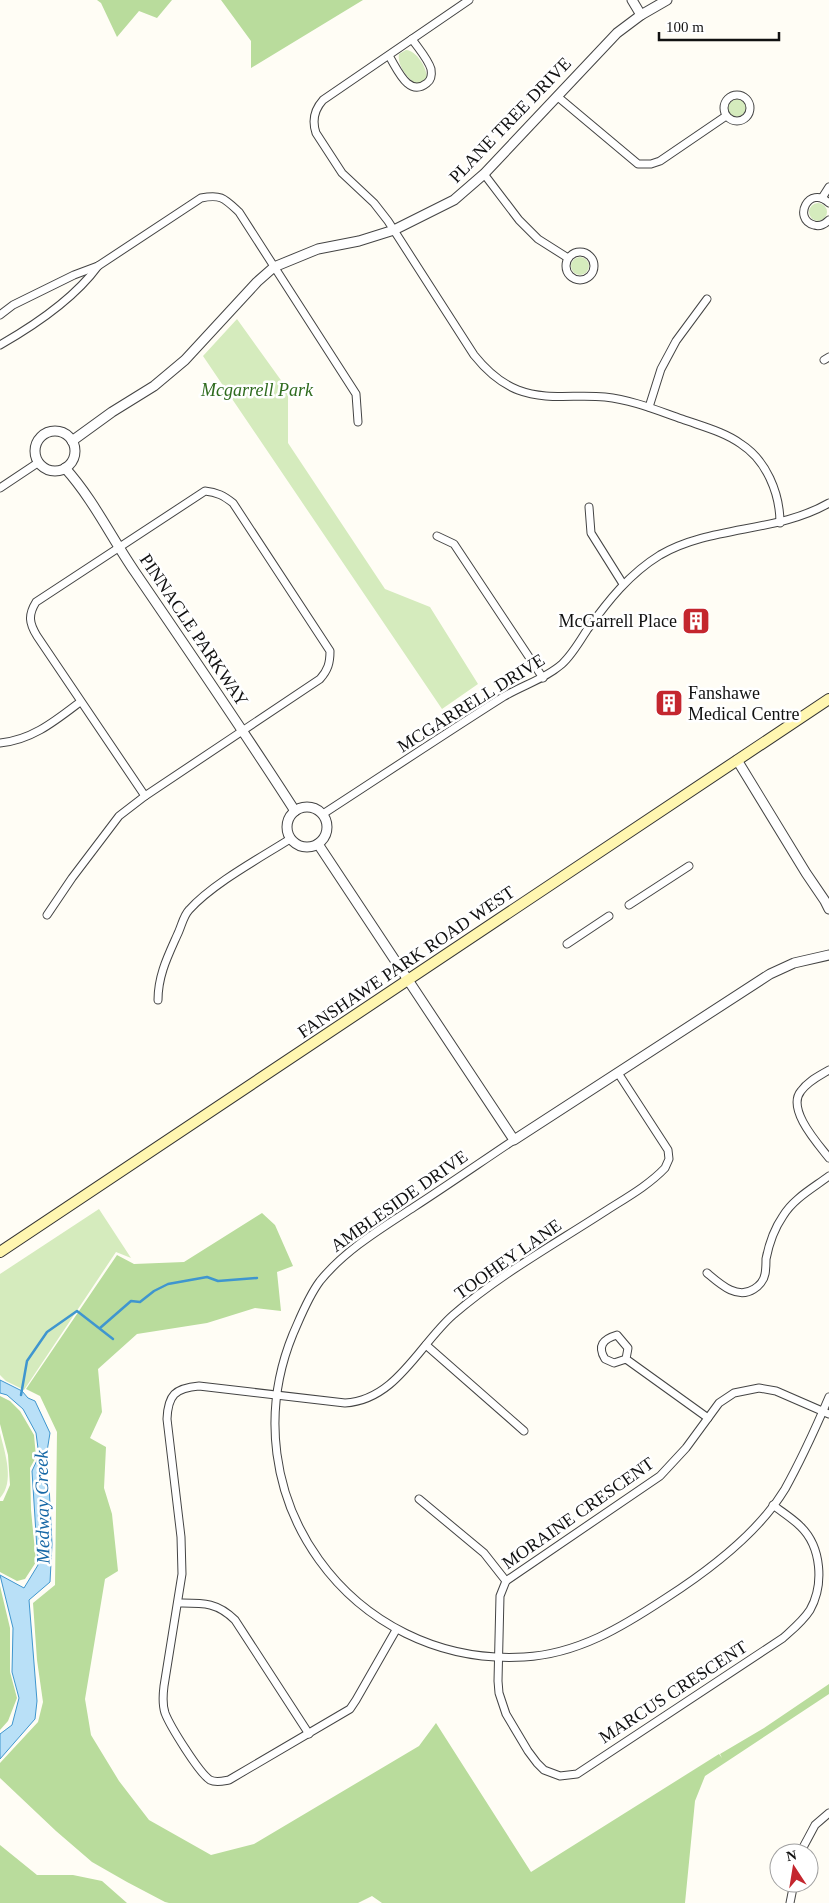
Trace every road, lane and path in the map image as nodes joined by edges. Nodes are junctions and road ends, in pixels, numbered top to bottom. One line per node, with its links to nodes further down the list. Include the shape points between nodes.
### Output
1 (469, 0): 5 (street)
2 (632, 0): 4 (street)
3 (667, 0): 4 (street, PLANE TREE DRIVE)
4 (641, 15): 7 (street, PLANE TREE DRIVE, via 617,33)
5 (412, 39): 6 (street); 6 (street, via 432,75 423,86 413,88 407,84)
6 (389, 56): 14 (street, via 323,100 313,121 316,134 342,174 374,203)
7 (558, 96): 8 (street, via 638,164 660,161); 9 (street, PLANE TREE DRIVE)
8 (726, 116)
9 (484, 174): 14 (street, PLANE TREE DRIVE, via 454,200); 15 (street, via 538,239)
10 (829, 187): 11 (street)
11 (822, 198): 12 (street); 13 (street, via 813,198 806,204 805,218 816,226)
12 (829, 203)
13 (829, 220)
14 (394, 230): 17 (street, PLANE TREE DRIVE, via 318,249); 21 (street, via 474,355 499,380 538,396 604,397)
15 (568, 258): 15 (street, via 566,267 570,276 578,280 591,276 594,263 589,255 580,252)
16 (98, 266): 17 (street, via 201,198 213,196 224,198 239,212); 19 (street); 20 (street, via 87,281 51,311)
17 (274, 267): 22 (street, via 356,394); 23 (street, PLANE TREE DRIVE, via 185,360 154,386)
18 (707, 299): 21 (street, via 676,341 661,369)
19 (0, 314)
20 (0, 345)
21 (649, 407): 29 (street, via 740,442 750,450 762,463 775,491)
22 (358, 422)
23 (72, 441): 24 (street, via 63,433 45,434 35,450); 25 (street, via 75,453)
24 (39, 462): 25 (street, via 48,469); 26 (street)
25 (65, 468): 31 (street, PINNACLE PARKWAY)
26 (0, 488)
27 (829, 503): 29 (street, MCGARRELL DRIVE)
28 (589, 507): 32 (street, via 591,533)
29 (780, 523): 32 (street, MCGARRELL DRIVE, via 681,545 644,566)
30 (437, 536): 33 (street, via 454,544)
31 (119, 548): 35 (street, via 36,602 31,609 29,619 32,628); 36 (street, PINNACLE PARKWAY); 36 (street, via 205,491 223,495 233,503 330,651 327,671 320,679)
32 (623, 584): 33 (street, MCGARRELL DRIVE, via 564,663)
33 (543, 678): 41 (street, MCGARRELL DRIVE, via 506,696)
34 (829, 699): 38 (main road, FANSHAWE PARK ROAD WEST)
35 (80, 702): 37 (street, via 28,738); 39 (street)
36 (243, 730): 39 (street); 40 (street, PINNACLE PARKWAY)
37 (0, 743)
38 (737, 760): 46 (street); 51 (main road, FANSHAWE PARK ROAD WEST)
39 (145, 796): 47 (street, via 119,816)
40 (295, 811): 41 (street, via 309,807); 42 (street, via 287,823)
41 (323, 814): 43 (street, via 327,832)
42 (290, 839): 43 (street, via 302,847); 52 (street, via 226,880 188,911 166,957 158,985)
43 (318, 844): 51 (street)
44 (689, 866): 45 (street)
45 (629, 905)
46 (829, 909)
47 (47, 915)
48 (609, 916): 49 (street)
49 (567, 944)
50 (829, 955): 54 (street, AMBLESIDE DRIVE, via 794,963 770,974)
51 (408, 980): 55 (street); 58 (main road, FANSHAWE PARK ROAD WEST)
52 (158, 1000)
53 (829, 1070): 56 (street, via 807,1084 799,1092 797,1102 803,1122)
54 (618, 1073): 55 (street, AMBLESIDE DRIVE); 60 (street, TOOHEY LANE, via 668,1150 665,1168 616,1204 489,1286 453,1315)
55 (514, 1140): 62 (street, AMBLESIDE DRIVE, via 374,1233 320,1281 304,1307 286,1351)
56 (829, 1158)
57 (829, 1176): 59 (street, via 798,1200 782,1218 769,1246 765,1274 756,1288 739,1293 722,1286)
58 (0, 1252)
59 (707, 1273)
60 (426, 1345): 62 (street, TOOHEY LANE, via 391,1384 374,1397 362,1401 331,1403); 66 (street)
61 (626, 1359): 65 (street)
62 (276, 1394): 70 (street, TOOHEY LANE, via 199,1386 180,1390 170,1399 167,1418 182,1574); 71 (street, AMBLESIDE DRIVE, via 274,1439 280,1477 291,1513 308,1546 329,1575)
63 (829, 1397): 64 (street, AMBLESIDE DRIVE)
64 (826, 1412): 65 (street, MORAINE CRESCENT, via 776,1391 759,1388 727,1397); 68 (street, AMBLESIDE DRIVE, via 784,1490)
65 (708, 1418): 69 (street, MORAINE CRESCENT, via 660,1476)
66 (524, 1431)
67 (418, 1499): 69 (street, via 484,1553)
68 (772, 1505): 72 (street, AMBLESIDE DRIVE, via 747,1535 695,1579 634,1619 594,1641 556,1653); 72 (street, MARCUS CRESCENT, via 801,1527 817,1558 819,1575 810,1610 783,1638 577,1774 560,1776 544,1770 528,1751 502,1704)
69 (506, 1581): 72 (street, MORAINE CRESCENT, via 500,1596)
70 (178, 1603): 73 (street, via 210,1604 235,1620); 73 (street, TOOHEY LANE, via 163,1701 172,1726 202,1773 211,1780 229,1780)
71 (396, 1630): 72 (street, AMBLESIDE DRIVE, via 445,1649); 73 (street, TOOHEY LANE, via 350,1709)
72 (498, 1657)
73 (309, 1734)
74 (829, 1813): 75 (street, via 815,1825)
75 (805, 1843)

